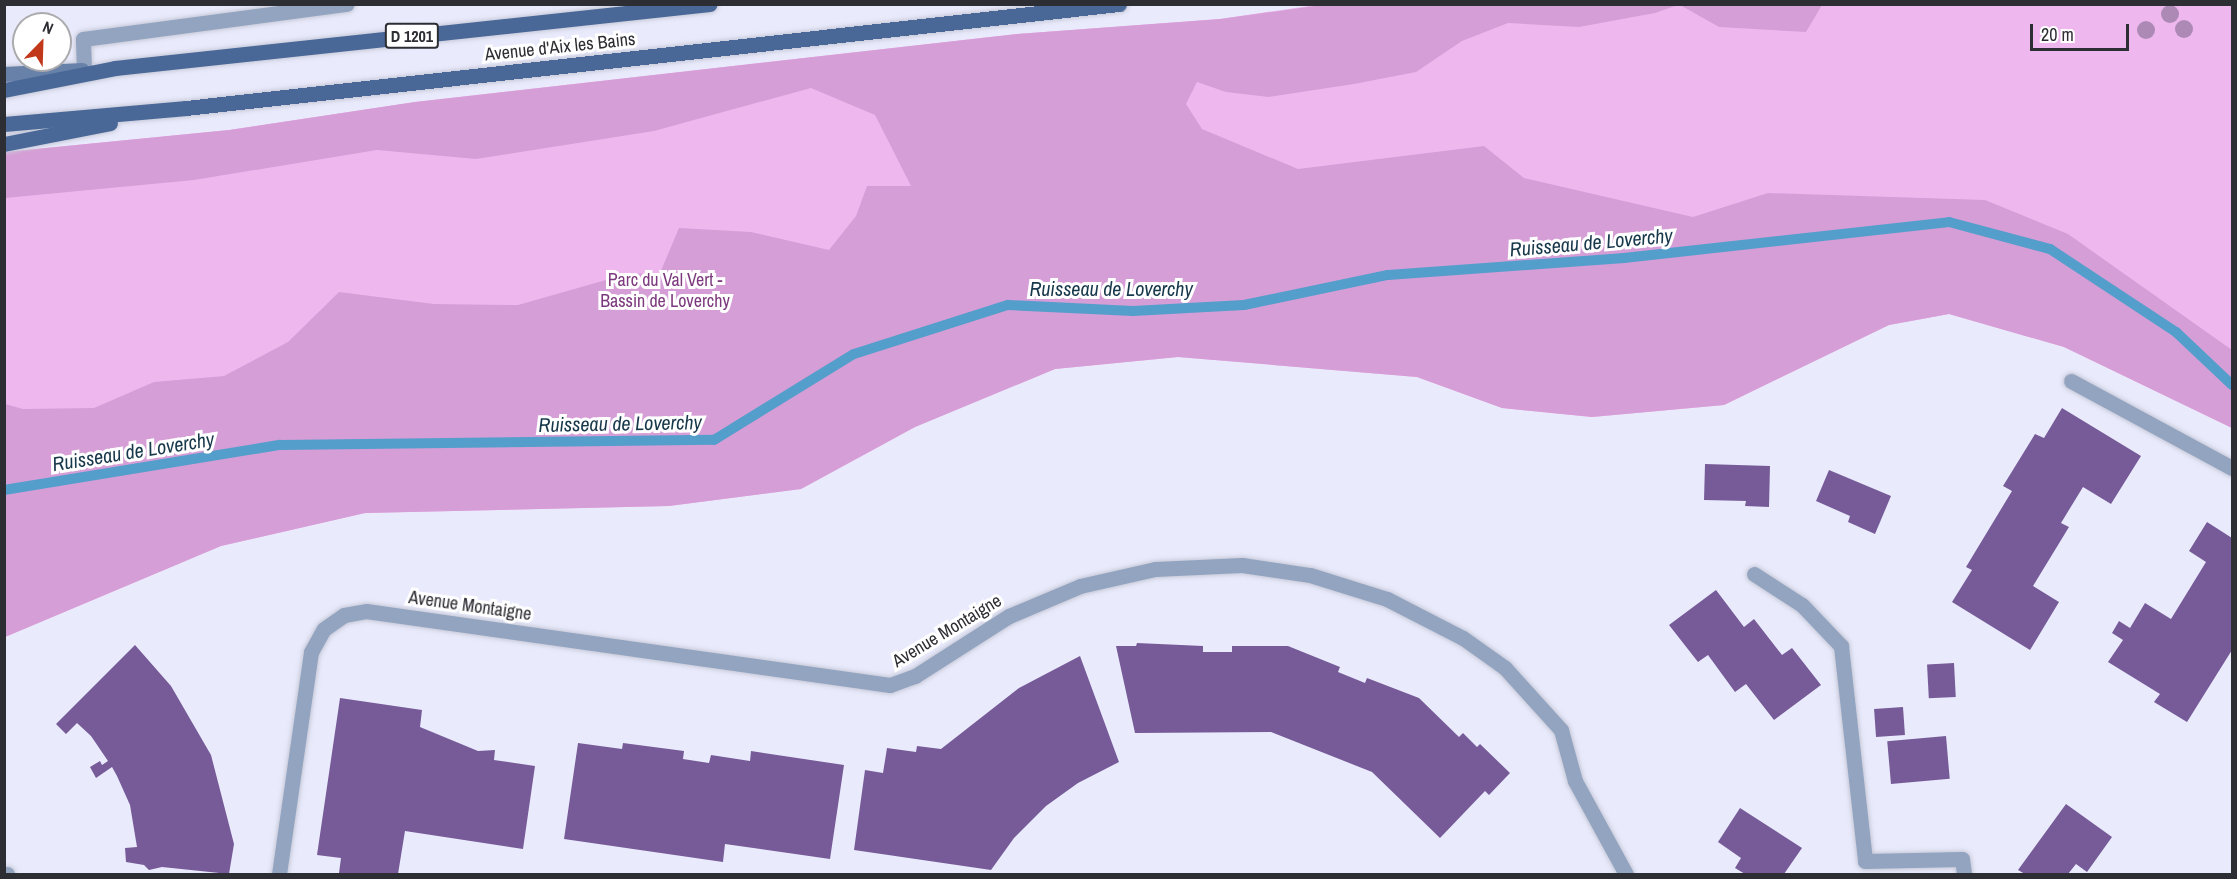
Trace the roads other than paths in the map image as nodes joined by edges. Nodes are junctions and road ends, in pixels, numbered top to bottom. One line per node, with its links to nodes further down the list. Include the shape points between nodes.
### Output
1 (346, 4): 5 (street, via 83,39)
2 (710, 4): 4 (main road, Avenue d'Aix les Bains / D 1201)
3 (1119, 4): 8 (main road, Avenue d'Aix les Bains)
4 (115, 68): 5 (street); 7 (main road, Avenue d'Aix les Bains / D 1201)
5 (84, 70): 6 (street)
6 (4, 74)
7 (4, 90)
8 (186, 108): 9 (main road, Avenue d'Aix les Bains); 10 (main road)
9 (4, 124)
10 (4, 144)
11 (2071, 381): 12 (street)
12 (2232, 468)
13 (1754, 574): 16 (street, via 1802,606 1841,646 1865,861 1962,859)
14 (279, 874): 15 (street, Avenue Montaigne, via 311,652 324,629 344,615 366,611 890,685 915,676 1009,616 1080,586 1155,569 1242,565 1310,575 1387,599 1455,634 1505,668 1561,730 1575,781)
15 (1626, 874)
16 (1964, 874)

